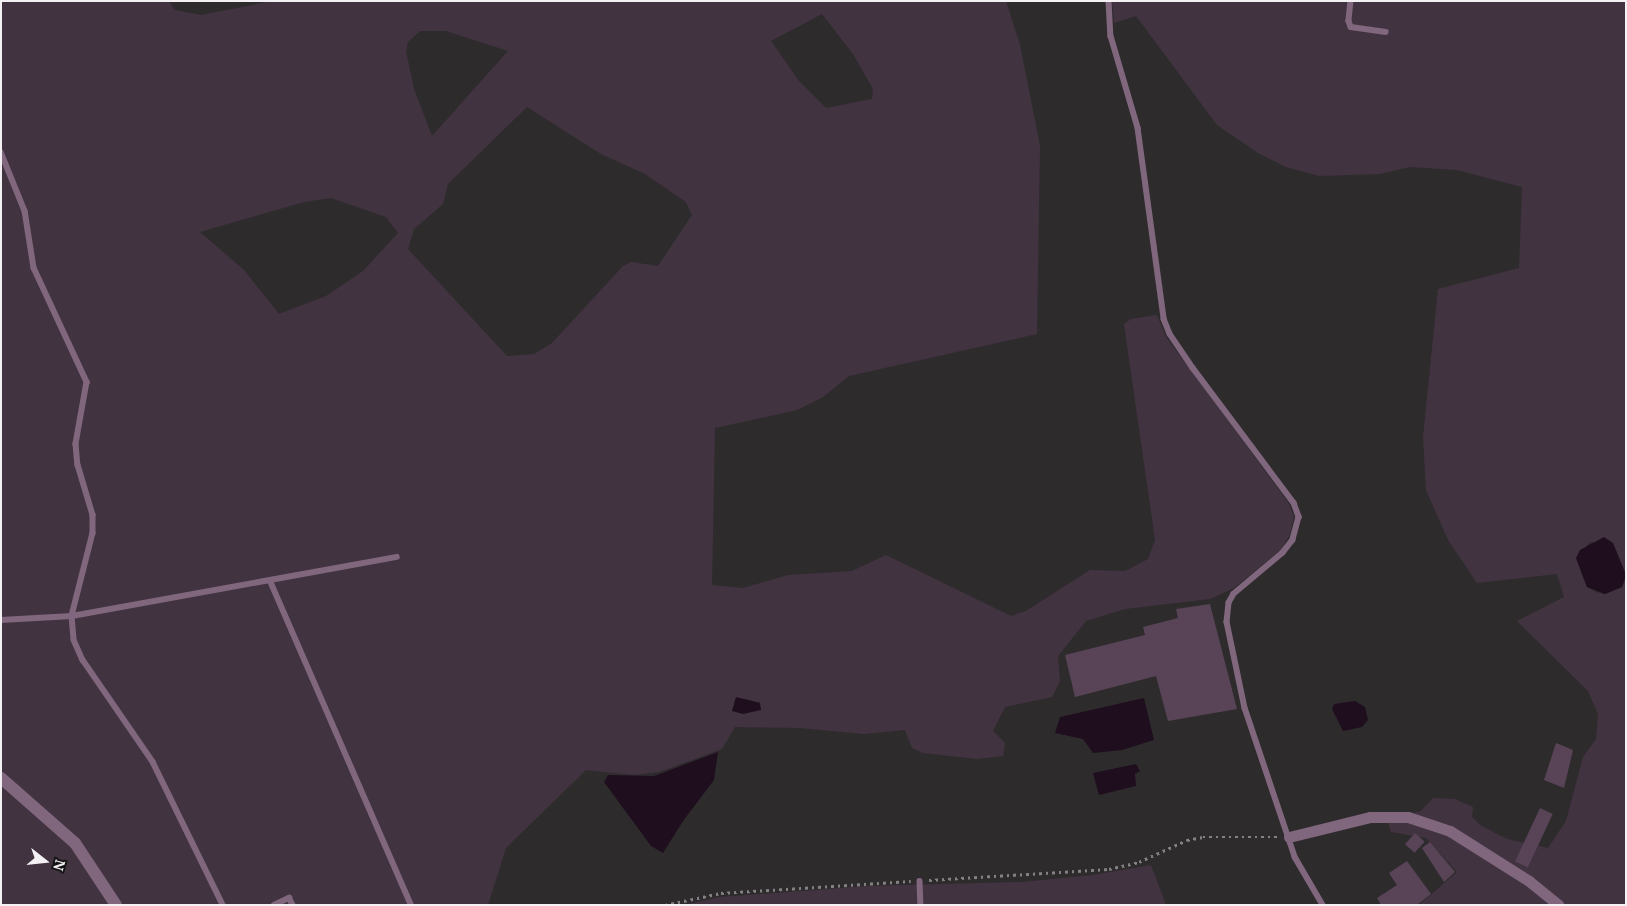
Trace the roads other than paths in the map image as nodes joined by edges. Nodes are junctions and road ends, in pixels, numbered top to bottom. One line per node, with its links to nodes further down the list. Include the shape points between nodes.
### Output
1 (1109, 1): 10 (lane, via 1111,36 1138,128 1164,319 1188,361 1294,503 1299,517 1293,540 1283,553 1234,594 1229,602 1227,622 1245,708)
2 (1351, 1): 3 (lane, via 1348,21 1351,27)
3 (1386, 32)
4 (1, 152): 7 (lane, via 24,211 34,268 88,382 76,444 78,465 93,515 93,533)
5 (397, 557): 6 (lane)
6 (270, 580): 7 (lane); 16 (lane)
7 (72, 616): 8 (lane); 13 (lane, via 74,640 82,660 153,762)
8 (1, 620)
9 (1, 778): 12 (street, via 75,843)
10 (1289, 838): 18 (lane, via 1302,872); 19 (street, via 1370,817 1408,817 1450,831 1529,881)
11 (920, 881): 17 (lane)
12 (116, 905)
13 (223, 905)
14 (274, 905): 15 (lane, via 289,898)
15 (293, 905)
16 (411, 905)
17 (921, 905)
18 (1323, 905)
19 (1559, 905)

